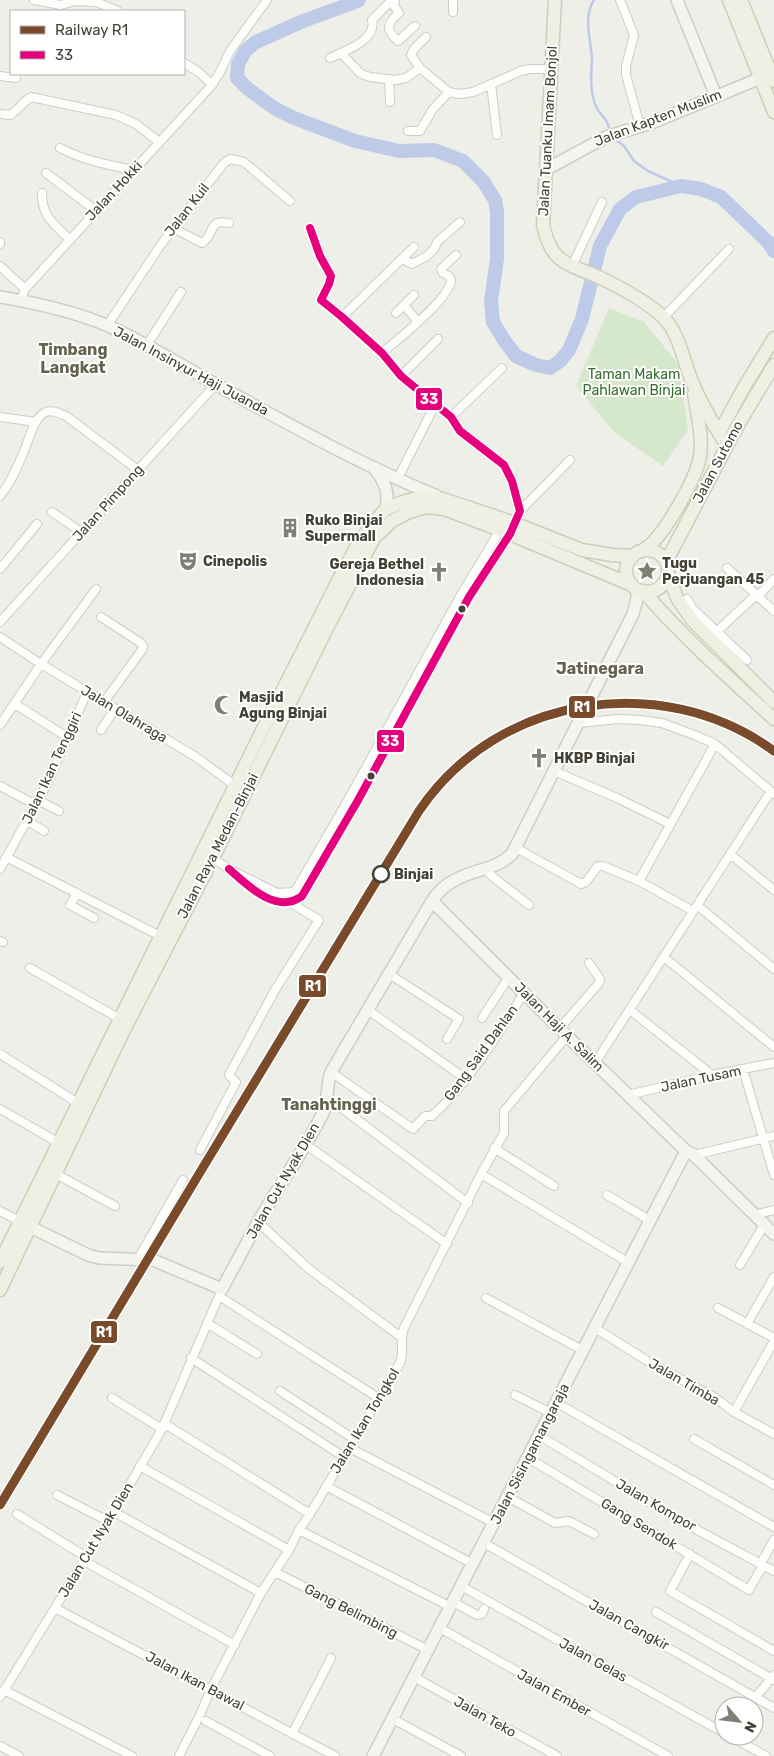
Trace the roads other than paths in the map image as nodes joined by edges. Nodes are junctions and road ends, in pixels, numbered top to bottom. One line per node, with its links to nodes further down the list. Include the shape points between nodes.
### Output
1 (34, 0): 10 (street, via 61,4 96,2)
2 (268, 0): 24 (street, Jalan Hokki, via 230,51)
3 (393, 0): 12 (street, via 399,13 390,22 391,35 398,41); 14 (street, via 372,20 370,34)
4 (453, 0): 11 (street)
5 (555, 0): 18 (main road, Jalan Tuanku Imam Bonjol)
6 (620, 0): 30 (street, via 634,36 626,75)
7 (677, 0): 26 (street)
8 (729, 0): 20 (main road)
9 (741, 0): 20 (main road)
10 (116, 10)
11 (453, 12)
12 (415, 26)
13 (426, 37): 17 (street, via 412,55)
14 (341, 53): 15 (street); 22 (street, via 361,74)
15 (330, 58)
16 (185, 64): 24 (street)
17 (420, 68): 22 (street, via 406,78); 25 (street)
18 (551, 69): 23 (street, via 516,72); 36 (main road, Jalan Tuanku Imam Bonjol)
19 (0, 76): 21 (street)
20 (770, 76): 26 (street, Jalan Kapten Muslim); 28 (main road)
21 (16, 78)
22 (389, 79): 27 (street)
23 (491, 84): 25 (street, via 473,92); 32 (street)
24 (212, 85): 33 (street, Jalan Hokki)
25 (449, 92): 31 (street, via 433,109 420,131)
26 (716, 96): 30 (street, Jalan Kapten Muslim)
27 (390, 102)
28 (774, 112)
29 (0, 114): 33 (street, via 10,115 31,97 116,115 136,124)
30 (640, 126): 36 (street, Jalan Kapten Muslim, via 606,136)
31 (408, 131)
32 (497, 135)
33 (159, 142): 35 (street, Jalan Hokki)
34 (60, 148): 35 (street, via 92,161)
35 (133, 170): 41 (street, Jalan Hokki)
36 (545, 170): 52 (main road, Jalan Tuanku Imam Bonjol, via 543,225 551,248)
37 (46, 174): 41 (street)
38 (42, 193): 46 (street, via 46,215)
39 (290, 201): 44 (street, Jalan Kuil, via 244,162 230,159)
40 (602, 202): 52 (street)
41 (96, 210): 46 (street, Jalan Hokki)
42 (460, 222): 50 (street, via 438,241 426,258 412,264)
43 (230, 223): 44 (street, via 217,222 202,243)
44 (173, 228): 62 (street, Jalan Kuil)
45 (310, 228): 59 (street, via 331,276 321,300)
46 (69, 239): 54 (street, Jalan Hokki)
47 (414, 247): 50 (street)
48 (729, 249): 60 (street)
49 (456, 254): 61 (street, via 442,269 451,280 448,290)
50 (402, 259): 59 (street)
51 (0, 266): 54 (street)
52 (572, 266): 60 (main road, Jalan Tuanku Imam Bonjol, via 608,282 654,309)
53 (182, 292): 65 (street)
54 (23, 295): 55 (street, Jalan Insinyur Haji Juanda); 62 (street, Jalan Insinyur Haji Juanda)
55 (0, 296)
56 (414, 296): 57 (street)
57 (404, 305): 58 (street); 61 (street)
58 (396, 313)
59 (342, 317): 66 (street)
60 (663, 318): 71 (main road, Jalan Tuanku Imam Bonjol, via 676,335)
61 (418, 322): 66 (street)
62 (107, 326): 65 (street, Jalan Insinyur Haji Juanda)
63 (774, 338): 72 (main road, Jalan Sutomo)
64 (438, 339): 69 (street)
65 (147, 345): 70 (street, Jalan Insinyur Haji Juanda)
66 (382, 353): 69 (street)
67 (774, 365): 73 (main road, Jalan Sutomo)
68 (502, 368): 76 (street)
69 (401, 376): 74 (street)
70 (216, 384): 81 (street, Jalan Insinyur Haji Juanda); 82 (street, Jalan Pimpong)
71 (693, 385): 78 (main road); 84 (main road, Jalan Sutomo, via 701,438 700,456)
72 (742, 389): 73 (main road); 78 (main road, Jalan Sutomo)
73 (755, 396): 79 (main road, Jalan Sutomo)
74 (435, 405): 76 (street); 83 (street)
75 (0, 417): 77 (street)
76 (452, 417): 89 (street, via 460,431 504,465)
77 (36, 422): 82 (street, via 43,413 50,411 66,416); 86 (street, via 9,484)
78 (718, 433): 79 (main road)
79 (727, 446): 85 (main road, Jalan Sutomo)
80 (570, 460): 89 (street)
81 (374, 467): 83 (street, Jalan Insinyur Haji Juanda); 88 (street, via 386,486)
82 (138, 470): 93 (street, Jalan Pimpong)
83 (397, 480): 87 (street, Jalan Insinyur Haji Juanda)
84 (687, 488): 85 (main road); 94 (main road, Jalan Sutomo, via 665,528)
85 (701, 494): 95 (main road, Jalan Sutomo)
86 (0, 496)
87 (443, 499): 88 (main road, Jalan Raya Medan-Binjai, via 422,496); 92 (main road, Jalan Raya Medan-Binjai)
88 (386, 509): 106 (main road, Jalan Raya Medan-Binjai, via 357,546)
89 (520, 511): 92 (street)
90 (52, 512): 93 (street)
91 (37, 524): 97 (street)
92 (508, 527): 94 (main road, via 582,550 612,555); 100 (main road); 106 (main road, Jalan Raya Medan-Binjai, via 444,509 426,508 392,521 374,538); 124 (street)
93 (81, 532): 105 (street, Jalan Pimpong)
94 (638, 553): 95 (main road, via 654,551); 100 (main road, via 627,568 627,577)
95 (667, 568): 100 (main road, via 659,588 654,591); 107 (main road, via 683,608 693,621)
96 (727, 568): 101 (street)
97 (0, 569)
98 (774, 579): 101 (street)
99 (96, 589): 111 (street)
100 (637, 589): 112 (main road); 119 (street, Jalan Cut Nyak Dien, via 633,614)
101 (757, 594): 103 (street); 107 (street)
102 (687, 599): 107 (street)
103 (774, 611)
104 (101, 617): 114 (street, via 143,646)
105 (0, 622)
106 (317, 635): 127 (main road, Jalan Raya Medan-Binjai, via 262,731)
107 (713, 635): 109 (street); 110 (main road)
108 (0, 637): 111 (street, Jalan Olahraga)
109 (746, 660)
110 (734, 663): 112 (main road); 115 (main road)
111 (41, 664): 113 (street, Jalan Olahraga); 116 (street)
112 (725, 673): 118 (main road)
113 (87, 692): 114 (street, Jalan Olahraga); 122 (street, Jalan Ikan Tenggiri)
114 (104, 702): 117 (street, Jalan Olahraga)
115 (774, 702)
116 (15, 704): 120 (street); 122 (street)
117 (115, 709): 121 (street); 127 (street, Jalan Olahraga, via 196,756)
118 (774, 719)
119 (579, 722): 123 (street, via 618,719 662,723); 125 (street, Jalan Cut Nyak Dien)
120 (0, 725)
121 (101, 730)
122 (67, 737): 129 (street, Jalan Ikan Tenggiri)
123 (715, 744): 128 (street); 132 (street)
124 (378, 754): 139 (street, via 293,892 277,893); 145 (street, via 302,896)
125 (554, 771): 132 (street); 134 (street, Jalan Cut Nyak Dien)
126 (0, 786): 129 (street)
127 (241, 789): 137 (main road, Jalan Raya Medan-Binjai)
128 (772, 792): 135 (street)
129 (37, 803): 130 (street); 131 (street, Jalan Ikan Tenggiri)
130 (59, 811)
131 (28, 821): 133 (street); 136 (street, Jalan Ikan Tenggiri)
132 (670, 824): 141 (street)
133 (44, 831)
134 (516, 848): 140 (street, Jalan Cut Nyak Dien, via 505,862); 141 (street, via 581,884 601,865)
135 (730, 854): 142 (street); 147 (street)
136 (6, 856): 138 (street, Jalan Ikan Tenggiri); 143 (street)
137 (208, 856): 139 (street); 149 (main road, Jalan Raya Medan-Binjai)
138 (0, 869)
139 (229, 869): 145 (street, via 247,886 275,902)
140 (486, 869): 144 (street, Jalan Cut Nyak Dien, via 456,879 440,890); 146 (street)
141 (638, 881): 147 (street)
142 (774, 890)
143 (77, 893): 148 (street, via 70,905); 149 (street)
144 (432, 901): 154 (street, Jalan Cut Nyak Dien); 155 (street, Jalan Haji A. Salim)
145 (289, 902): 180 (street, via 319,920 275,990 229,1075 236,1082)
146 (530, 905)
147 (695, 908): 150 (street); 153 (street)
148 (94, 918)
149 (165, 939): 160 (main road, Jalan Raya Medan-Binjai); 182 (main road, Jalan Raya Medan-Binjai)
150 (664, 957): 158 (street); 163 (street)
151 (589, 963): 161 (street, Jalan Ikan Tongkol, via 600,978 599,983)
152 (30, 968): 160 (street)
153 (774, 969)
154 (389, 974): 157 (street, Jalan Cut Nyak Dien); 162 (street, via 459,1020)
155 (508, 977): 156 (street, Jalan Haji A. Salim); 159 (street)
156 (524, 993): 161 (street, Jalan Haji A. Salim); 170 (street, Gang Said Dahlan)
157 (368, 1010): 168 (street, Jalan Cut Nyak Dien); 170 (street)
158 (630, 1010): 165 (street); 169 (street)
159 (482, 1018)
160 (120, 1019): 173 (main road, Jalan Raya Medan-Binjai)
161 (564, 1032): 165 (street, Jalan Haji A. Salim); 179 (street, Jalan Ikan Tongkol, via 504,1111 505,1129)
162 (447, 1039)
163 (774, 1047)
164 (0, 1054): 173 (street)
165 (595, 1063): 171 (street, Jalan Haji A. Salim)
166 (774, 1063): 167 (street, Jalan Tusam)
167 (743, 1070): 169 (street, Jalan Tusam); 176 (street)
168 (332, 1072): 170 (street, Gang Said Dahlan, via 413,1129 425,1116 432,1116 439,1110); 172 (street, Jalan Cut Nyak Dien)
169 (712, 1075): 171 (street, Jalan Tusam)
170 (466, 1079)
171 (628, 1095): 181 (street, Jalan Haji A. Salim)
172 (328, 1097): 178 (street, Jalan Cut Nyak Dien); 188 (street)
173 (78, 1103): 177 (main road, Jalan Raya Medan-Binjai)
174 (0, 1109): 177 (street)
175 (774, 1136): 176 (street)
176 (764, 1138): 181 (street); 184 (street)
177 (59, 1143): 195 (main road, Jalan Raya Medan-Binjai)
178 (305, 1144): 194 (street, Jalan Cut Nyak Dien); 198 (street)
179 (494, 1148): 183 (street, Jalan Ikan Tongkol); 186 (street)
180 (200, 1150)
181 (690, 1153): 192 (street, Jalan Haji A. Salim); 193 (street, Jalan Sisingamangaraja)
182 (56, 1174): 189 (street); 195 (main road, Jalan Raya Medan-Binjai)
183 (481, 1174): 188 (street, Jalan Ikan Tongkol); 201 (street)
184 (774, 1175)
185 (183, 1180): 199 (street)
186 (554, 1186)
187 (607, 1195): 193 (street)
188 (468, 1203): 198 (street, Jalan Ikan Tongkol)
189 (115, 1206)
190 (774, 1210): 192 (street)
191 (0, 1211): 195 (street)
192 (754, 1214): 196 (street, Jalan Haji A. Salim)
193 (651, 1221): 201 (street, Jalan Sisingamangaraja)
194 (258, 1222): 205 (street, Jalan Cut Nyak Dien); 211 (street, via 309,1269)
195 (26, 1224): 199 (street, via 88,1255); 200 (main road, Jalan Raya Medan-Binjai); 204 (main road, Jalan Raya Medan-Binjai)
196 (764, 1225): 197 (street, Jalan Haji A. Salim); 202 (street)
197 (774, 1234)
198 (447, 1244): 211 (street, Jalan Ikan Tongkol)
199 (138, 1259): 205 (street, via 153,1260)
200 (0, 1262)
201 (629, 1263): 210 (street, Jalan Sisingamangaraja)
202 (740, 1265)
203 (774, 1277): 209 (street)
204 (0, 1290)
205 (221, 1293): 208 (street, Jalan Cut Nyak Dien); 219 (street)
206 (486, 1298): 213 (street)
207 (718, 1308): 209 (street)
208 (207, 1323): 214 (street); 215 (street, Jalan Cut Nyak Dien)
209 (747, 1324): 212 (street)
210 (595, 1328): 213 (street, Jalan Sisingamangaraja); 221 (street, Jalan Timba)
211 (401, 1337): 219 (street, Jalan Ikan Tongkol, via 403,1355)
212 (774, 1340): 221 (street)
213 (584, 1351): 220 (street, Jalan Sisingamangaraja)
214 (257, 1354)
215 (191, 1358): 222 (street, Jalan Cut Nyak Dien); 228 (street)
216 (280, 1391): 226 (street)
217 (515, 1395): 220 (street)
218 (112, 1398): 222 (street)
219 (380, 1399): 226 (street, Jalan Ikan Tongkol)
220 (554, 1408): 224 (street, Jalan Sisingamangaraja); 240 (street)
221 (734, 1412): 223 (street, Jalan Timba)
222 (163, 1426): 230 (street, Jalan Cut Nyak Dien); 237 (street)
223 (774, 1434)
224 (540, 1436): 229 (street, Jalan Sisingamangaraja); 249 (street, Jalan Kompor, via 686,1524)
225 (694, 1438): 231 (street)
226 (354, 1439): 227 (street, Jalan Ikan Tongkol)
227 (350, 1448): 228 (street, Jalan Ikan Tongkol); 239 (street)
228 (344, 1457): 232 (street, Jalan Ikan Tongkol)
229 (528, 1458): 234 (street, Jalan Sisingamangaraja); 246 (street, Gang Sendok)
230 (140, 1466): 235 (street, Jalan Cut Nyak Dien); 245 (street)
231 (774, 1485)
232 (326, 1486): 237 (street, Jalan Ikan Tongkol); 248 (street)
233 (57, 1495): 238 (street)
234 (508, 1497): 239 (street, Jalan Sisingamangaraja); 242 (street, via 555,1523 569,1521)
235 (114, 1512): 238 (street, Jalan Cut Nyak Dien); 253 (street)
236 (17, 1514): 247 (street)
237 (310, 1514): 241 (street, Jalan Ikan Tongkol)
238 (108, 1521): 247 (street, Jalan Cut Nyak Dien)
239 (494, 1523): 244 (street, Jalan Sisingamangaraja)
240 (774, 1527)
241 (299, 1530): 245 (street, Jalan Ikan Tongkol); 254 (street)
242 (594, 1534)
243 (774, 1540): 249 (street)
244 (484, 1543): 248 (street, Jalan Sisingamangaraja); 267 (street, Jalan Cangkir)
245 (289, 1550): 251 (street, Jalan Ikan Tongkol)
246 (690, 1554): 249 (street, Gang Sendok, via 749,1590); 261 (street, via 670,1591)
247 (85, 1559): 255 (street, Jalan Cut Nyak Dien); 259 (street)
248 (473, 1564): 252 (street, Jalan Sisingamangaraja)
249 (762, 1564): 250 (street, Jalan Kompor)
250 (774, 1571)
251 (275, 1572): 253 (street, Jalan Ikan Tongkol); 260 (street, Gang Belimbing)
252 (461, 1586): 254 (street, Jalan Sisingamangaraja); 271 (street, Jalan Gelas)
253 (262, 1593): 259 (street, Jalan Ikan Tongkol)
254 (452, 1604): 256 (street, via 478,1615); 258 (street, Jalan Sisingamangaraja)
255 (55, 1608): 265 (street, Jalan Ikan Bawal); 266 (street, Jalan Cut Nyak Dien)
256 (484, 1609)
257 (656, 1612): 264 (street)
258 (440, 1628): 260 (street, Jalan Sisingamangaraja); 283 (street, Jalan Ember)
259 (235, 1645): 265 (street, Jalan Ikan Tongkol)
260 (428, 1650): 263 (street, Jalan Sisingamangaraja)
261 (774, 1651)
262 (331, 1658): 272 (street)
263 (414, 1677): 269 (street, Jalan Sisingamangaraja); 282 (street, Jalan Teko)
264 (773, 1678): 268 (street)
265 (211, 1689): 272 (street, Jalan Ikan Bawal); 275 (street, Jalan Ikan Tongkol)
266 (2, 1693): 277 (street)
267 (752, 1696)
268 (757, 1696)
269 (393, 1719): 280 (street, Jalan Sisingamangaraja); 281 (street)
270 (206, 1721): 278 (street)
271 (714, 1727)
272 (292, 1734): 279 (street, Jalan Ikan Bawal)
273 (0, 1746): 276 (street)
274 (748, 1746): 284 (street)
275 (182, 1755)
276 (19, 1756)
277 (132, 1756)
278 (270, 1756)
279 (335, 1756)
280 (373, 1756)
281 (461, 1756)
282 (557, 1756)
283 (668, 1756)
284 (766, 1756)

